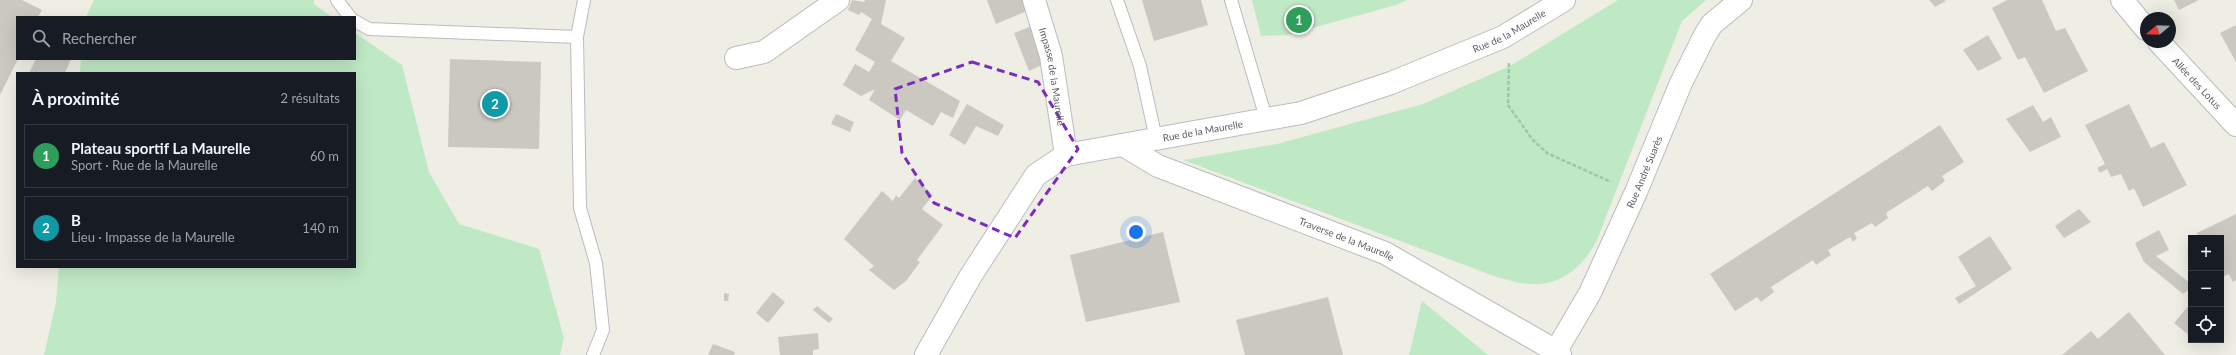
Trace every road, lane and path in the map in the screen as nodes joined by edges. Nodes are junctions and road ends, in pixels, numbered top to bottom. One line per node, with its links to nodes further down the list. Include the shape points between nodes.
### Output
1 (337, 0): 10 (lane)
2 (584, 0): 13 (lane)
3 (838, 0): 15 (street, via 764,52)
4 (1034, 0): 21 (street, Impasse de la Maurelle, via 1051,56)
5 (1117, 0): 19 (lane, via 1140,66)
6 (1231, 0): 17 (lane)
7 (1564, 0): 17 (street, Rue de la Maurelle, via 1503,37 1391,83 1301,113)
8 (1741, 0): 22 (street, Rue André Suarès, via 1712,24 1705,35 1681,83)
9 (2122, 0): 12 (street)
10 (349, 16)
11 (356, 22): 13 (lane, via 369,29)
12 (2140, 22)
13 (577, 37): 24 (lane, via 580,208 596,263 603,330)
14 (2165, 48): 18 (street, Allée des Lotus)
15 (736, 58)
16 (1510, 66): 22 (path, via 1508,105 1532,139 1547,153)
17 (1266, 118): 19 (street, Rue de la Maurelle)
18 (2236, 125)
19 (1156, 139): 20 (street, Rue de la Maurelle)
20 (1123, 145): 21 (street, Rue de la Maurelle); 23 (street, Traverse de la Maurelle, via 1158,166 1385,253)
21 (1066, 155): 25 (street, Rue de la Maurelle, via 1036,175 970,277)
22 (1636, 192): 23 (street, Rue André Suarès, via 1590,293)
23 (1558, 353)
24 (593, 355)
25 (926, 355)

